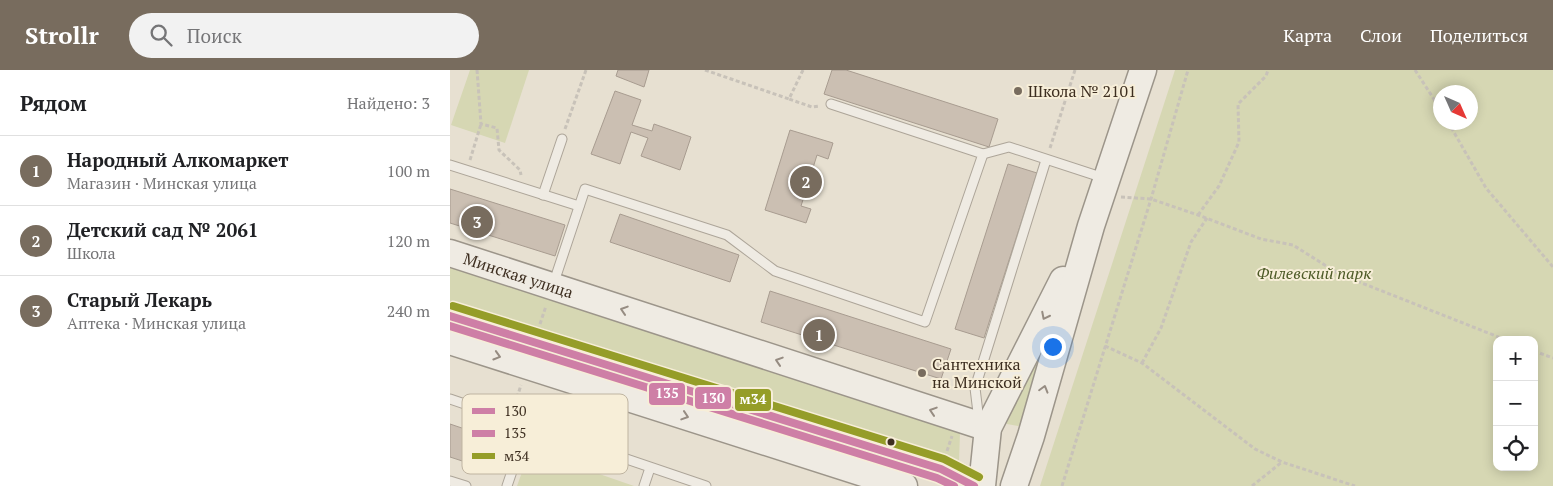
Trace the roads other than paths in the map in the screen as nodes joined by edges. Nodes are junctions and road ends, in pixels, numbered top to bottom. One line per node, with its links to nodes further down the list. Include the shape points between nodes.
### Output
1 (1143, 70): 7 (street)
2 (831, 104): 4 (lane)
3 (562, 139): 8 (lane)
4 (983, 154): 5 (lane, via 1009,147); 9 (lane, via 925,322 775,271 727,235 584,189)
5 (1046, 160): 7 (lane); 19 (lane, via 1045,180 975,388)
6 (450, 165): 8 (lane)
7 (1103, 189): 10 (street)
8 (543, 195): 9 (lane)
9 (579, 206): 12 (lane)
10 (1091, 226): 19 (street, one-way to 19); 20 (street, one-way to 10)
11 (450, 253): 12 (street, Минская улица)
12 (553, 286): 19 (street, Минская улица, one-way to 12)
13 (450, 316): 22 (street)
14 (450, 342): 15 (street, one-way to 15)
15 (614, 394)
16 (628, 398): 30 (street, one-way to 30)
17 (450, 399): 18 (lane)
18 (462, 403)
19 (985, 435): 22 (street, via 960,466 954,469); 32 (street)
20 (1031, 436): 33 (street, via 1004,476); 34 (street)
21 (628, 460): 23 (lane)
22 (943, 463): 31 (street)
23 (650, 468): 28 (lane); 29 (lane)
24 (511, 474): 27 (lane)
25 (450, 481): 26 (lane)
26 (466, 486)
27 (507, 486)
28 (644, 486)
29 (706, 486)
30 (904, 486)
31 (974, 486)
32 (982, 486)
33 (993, 486)
34 (1014, 486)

